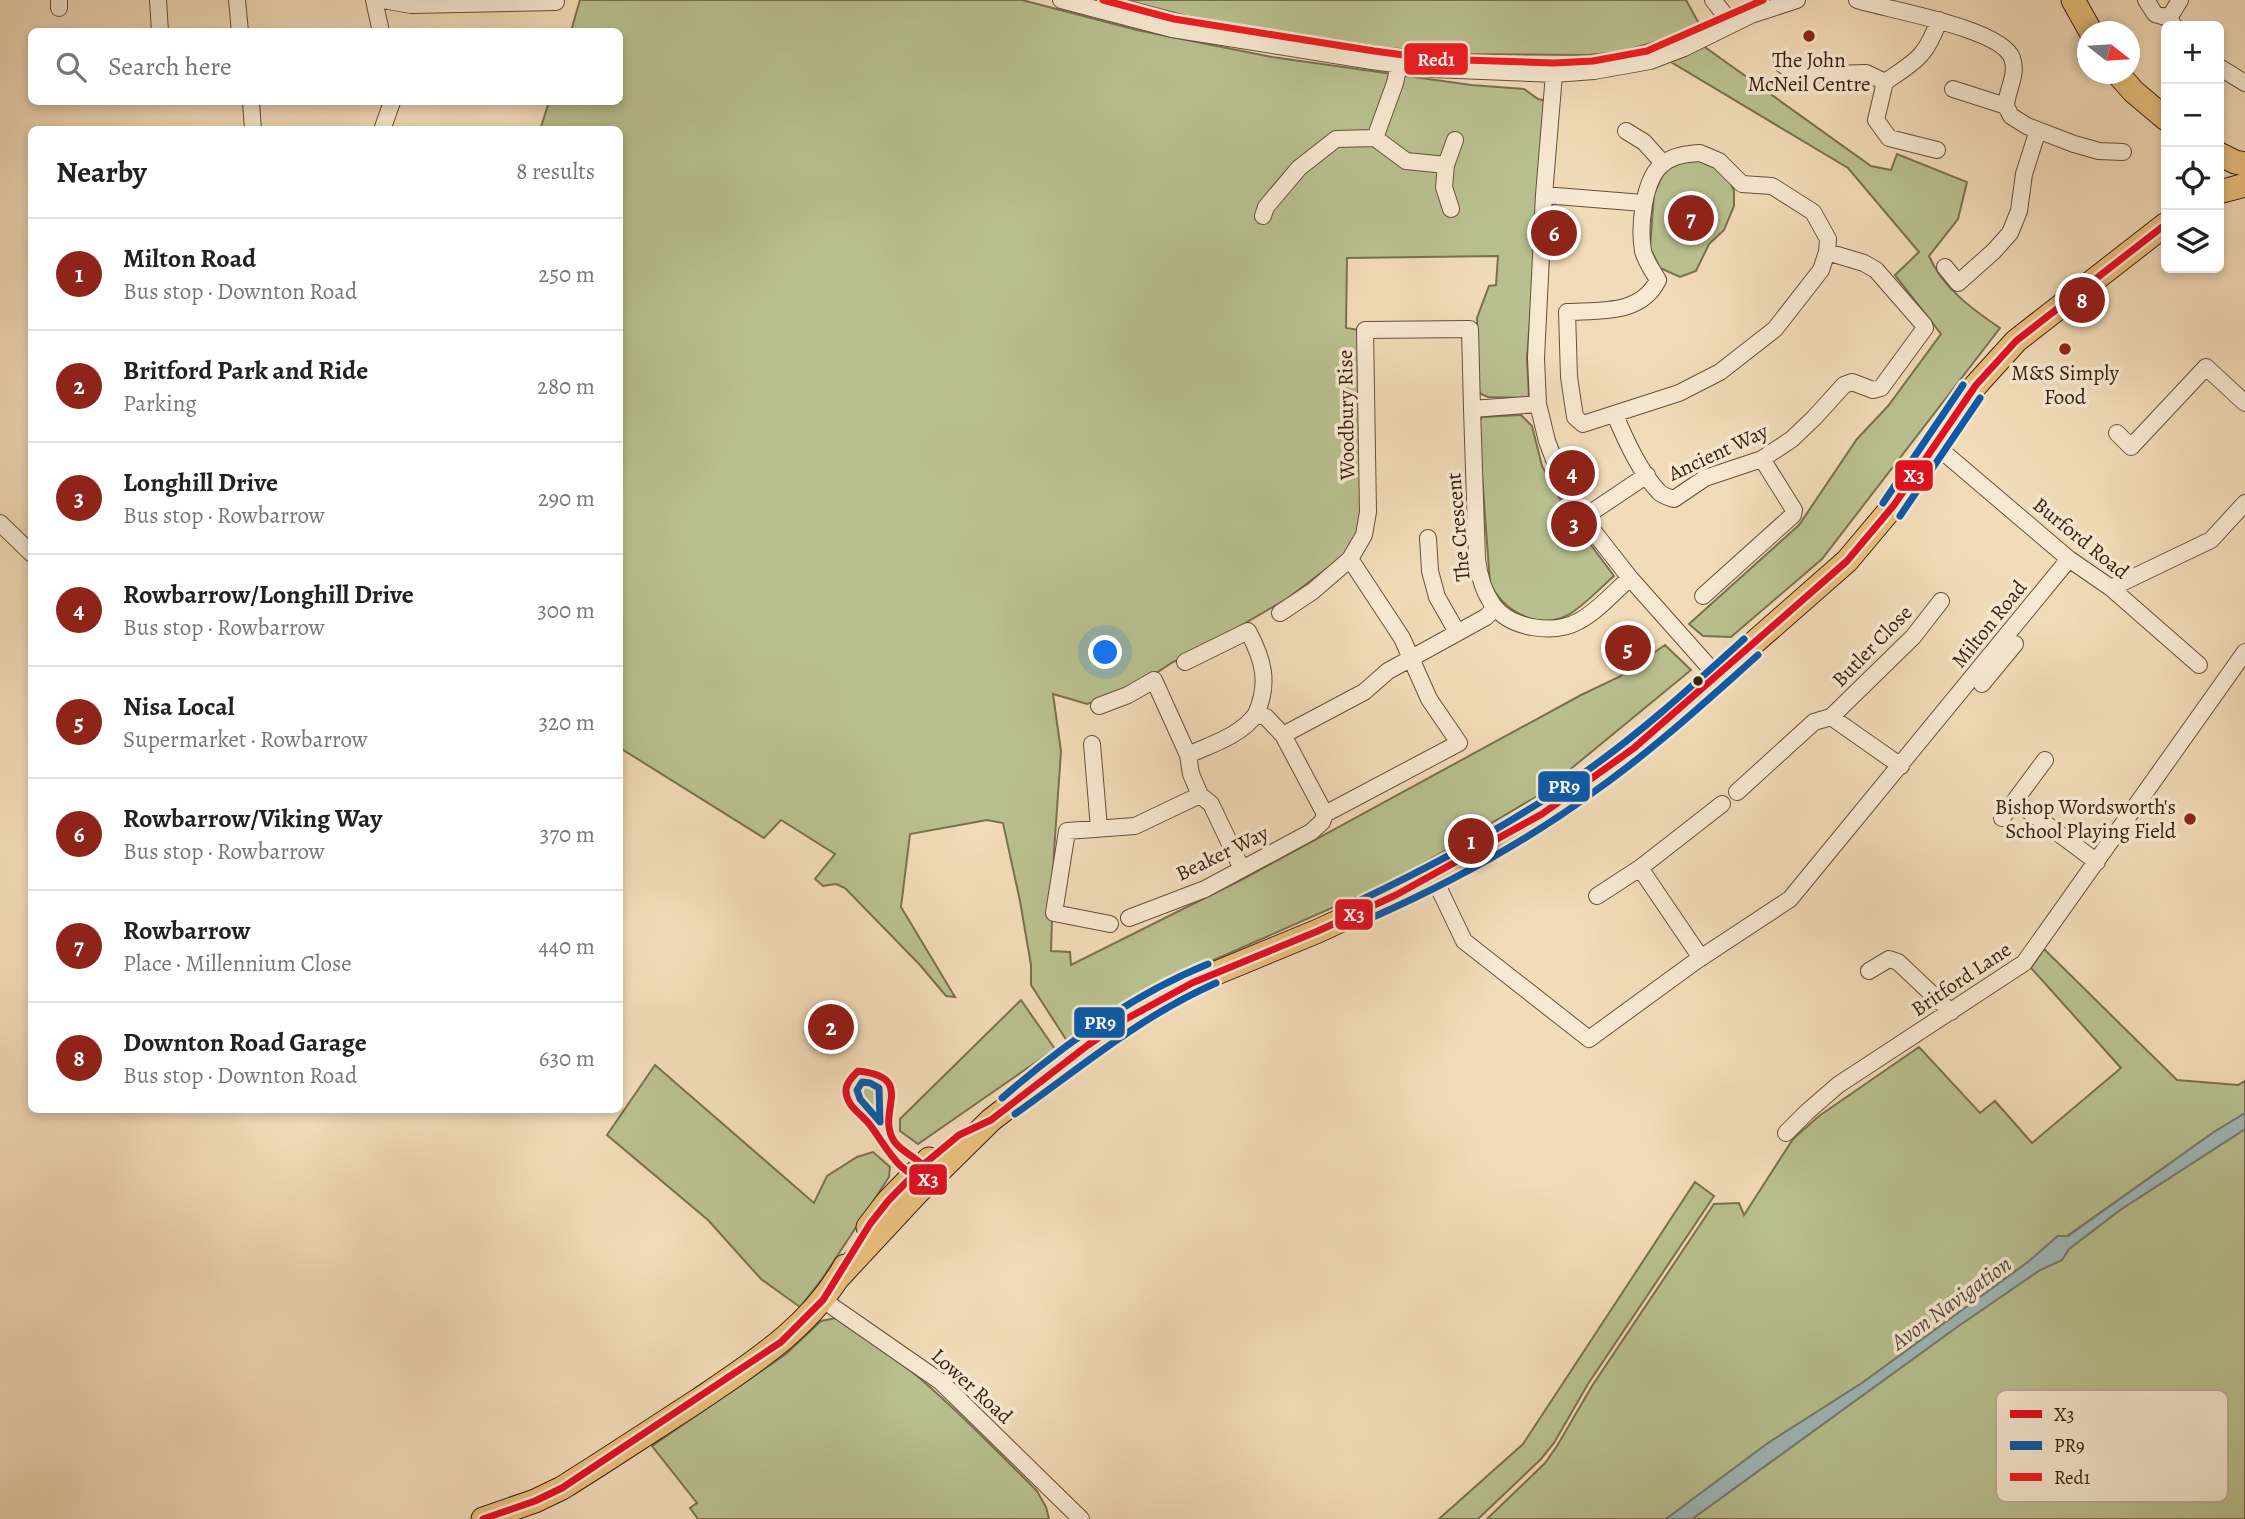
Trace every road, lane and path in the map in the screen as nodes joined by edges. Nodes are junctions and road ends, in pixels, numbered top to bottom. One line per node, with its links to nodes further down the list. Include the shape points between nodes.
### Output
1 (158, 0): 18 (street)
2 (237, 0): 19 (street)
3 (374, 0): 20 (street)
4 (383, 0): 12 (street, via 411,5)
5 (1061, 0): 22 (street, via 1172,29)
6 (1713, 0): 17 (street)
7 (1797, 0): 17 (street)
8 (1857, 0): 13 (street)
9 (2073, 0): 14 (highway)
10 (2146, 0): 15 (street, via 2155,14)
11 (2180, 0): 16 (street)
12 (556, 2)
13 (1938, 20): 25 (street, via 1920,58); 31 (street, via 2008,50 2014,67)
14 (2085, 21)
15 (2169, 21)
16 (2171, 21)
17 (1732, 24): 24 (street, via 1650,61)
18 (160, 28)
19 (240, 28)
20 (380, 28)
21 (1782, 64): 25 (street, via 1797,75 1866,73)
22 (1399, 65): 24 (street); 37 (street)
23 (2224, 70): 26 (street)
24 (1554, 74): 45 (street)
25 (1885, 82): 39 (street, via 1875,120 1889,138)
26 (2245, 83)
27 (2128, 84): 32 (highway)
28 (1954, 89): 31 (street)
29 (251, 105): 33 (street)
30 (391, 105): 34 (street)
31 (2006, 106): 35 (street, via 2011,116)
32 (2161, 115)
33 (253, 126)
34 (383, 126)
35 (2038, 130): 40 (street, via 2074,145); 51 (street, via 2010,233 1962,288)
36 (1626, 131): 41 (street)
37 (1375, 138): 42 (street, via 1406,161); 48 (street, via 1336,139 1299,168)
38 (1455, 141): 42 (street)
39 (1937, 150)
40 (2123, 152)
41 (1663, 163): 46 (street); 50 (street, via 1682,154 1700,153 1719,161 1742,184 1772,186 1813,212 1828,239)
42 (1446, 165): 47 (street, via 1444,187)
43 (2245, 185): 44 (highway)
44 (2224, 191)
45 (1544, 194): 46 (street); 54 (street)
46 (1643, 203): 56 (street, via 1643,249 1658,280 1653,290 1624,309 1567,312 1575,417 1583,424)
47 (1451, 209)
48 (1268, 212)
49 (2161, 228): 58 (highway, via 2021,337 1981,379)
50 (1827, 253): 56 (street, via 1813,282 1775,328 1720,373); 59 (street, Ancient Way, via 1876,270 1925,328 1881,388 1873,390 1852,382 1843,385 1795,436)
51 (1945, 267)
52 (1470, 329): 55 (street, The Crescent); 66 (street, Woodbury Rise, via 1365,330 1368,512 1364,535)
53 (2245, 403): 57 (street, via 2206,367 2131,447)
54 (1538, 404): 55 (street); 62 (street, via 1553,461)
55 (1472, 409): 72 (street, The Crescent, via 1480,577)
56 (1615, 415): 60 (street, Ancient Way)
57 (2117, 433)
58 (1935, 445): 67 (street, Burford Road); 79 (highway, via 1885,517 1847,561)
59 (1762, 459): 60 (street, Ancient Way, via 1705,478 1674,499 1661,495); 70 (street, via 1793,515)
60 (1647, 475): 62 (street, Ancient Way)
61 (2245, 503): 69 (street, via 2211,540)
62 (1583, 518): 68 (street)
63 (0, 523): 65 (street)
64 (1428, 538): 74 (street, via 1437,597)
65 (28, 550)
66 (1350, 559): 73 (street, Woodbury Rise); 76 (street)
67 (2073, 562): 69 (street, Burford Road); 80 (street); 88 (street, Milton Road)
68 (1630, 578): 72 (street, via 1581,620 1562,626 1524,624); 79 (street)
69 (2111, 588): 78 (street, Burford Road)
70 (1703, 596)
71 (1941, 601): 83 (street, Butler Close, via 1913,637)
72 (1495, 608): 74 (street)
73 (1280, 613)
74 (1457, 632): 76 (street)
75 (2245, 652): 96 (street, Britford Lane)
76 (1411, 658): 84 (street, via 1364,692); 93 (street, Beaker Way, via 1429,699 1459,743)
77 (1185, 662): 82 (street, via 1250,631 1264,673)
78 (2199, 665)
79 (1718, 677): 99 (highway, via 1571,796)
80 (1982, 684)
81 (1099, 706): 86 (street, via 1161,676)
82 (1256, 714): 84 (street, via 1266,717); 86 (street, via 1240,729)
83 (1831, 717): 88 (street, Butler Close); 89 (street, Butler Close, via 1814,722)
84 (1283, 735): 93 (street)
85 (1093, 744): 95 (street)
86 (1188, 755): 90 (street)
87 (2045, 760): 91 (street)
88 (1901, 766): 103 (street, Milton Road, via 1790,899)
89 (1737, 792)
90 (1200, 795): 95 (street, via 1135,826); 97 (street, via 1211,804)
91 (2015, 801): 94 (street); 96 (street)
92 (1722, 804): 98 (street)
93 (1325, 814): 97 (street, Beaker Way, via 1311,832)
94 (2001, 818)
95 (1099, 828): 102 (street, via 1067,831 1054,913)
96 (2097, 862): 105 (street, Britford Lane, via 2031,956)
97 (1242, 869): 101 (street, Beaker Way, via 1205,889)
98 (1640, 869): 100 (street); 103 (street)
99 (1433, 876): 103 (street, Milton Road, via 1464,942 1589,1039); 107 (highway, via 1351,917 1169,994 1088,1045 991,1120 913,1197)
100 (1597, 896)
101 (1129, 918)
102 (1110, 924)
103 (1701, 958)
104 (1869, 971): 105 (street, via 1889,959 1898,962)
105 (1951, 1012): 106 (street, Britford Lane, via 1838,1085)
106 (1786, 1133)
107 (823, 1300): 108 (highway, via 765,1354 620,1452 562,1488); 109 (street, Lower Road, via 941,1382)
108 (483, 1519)
109 (1081, 1519)

